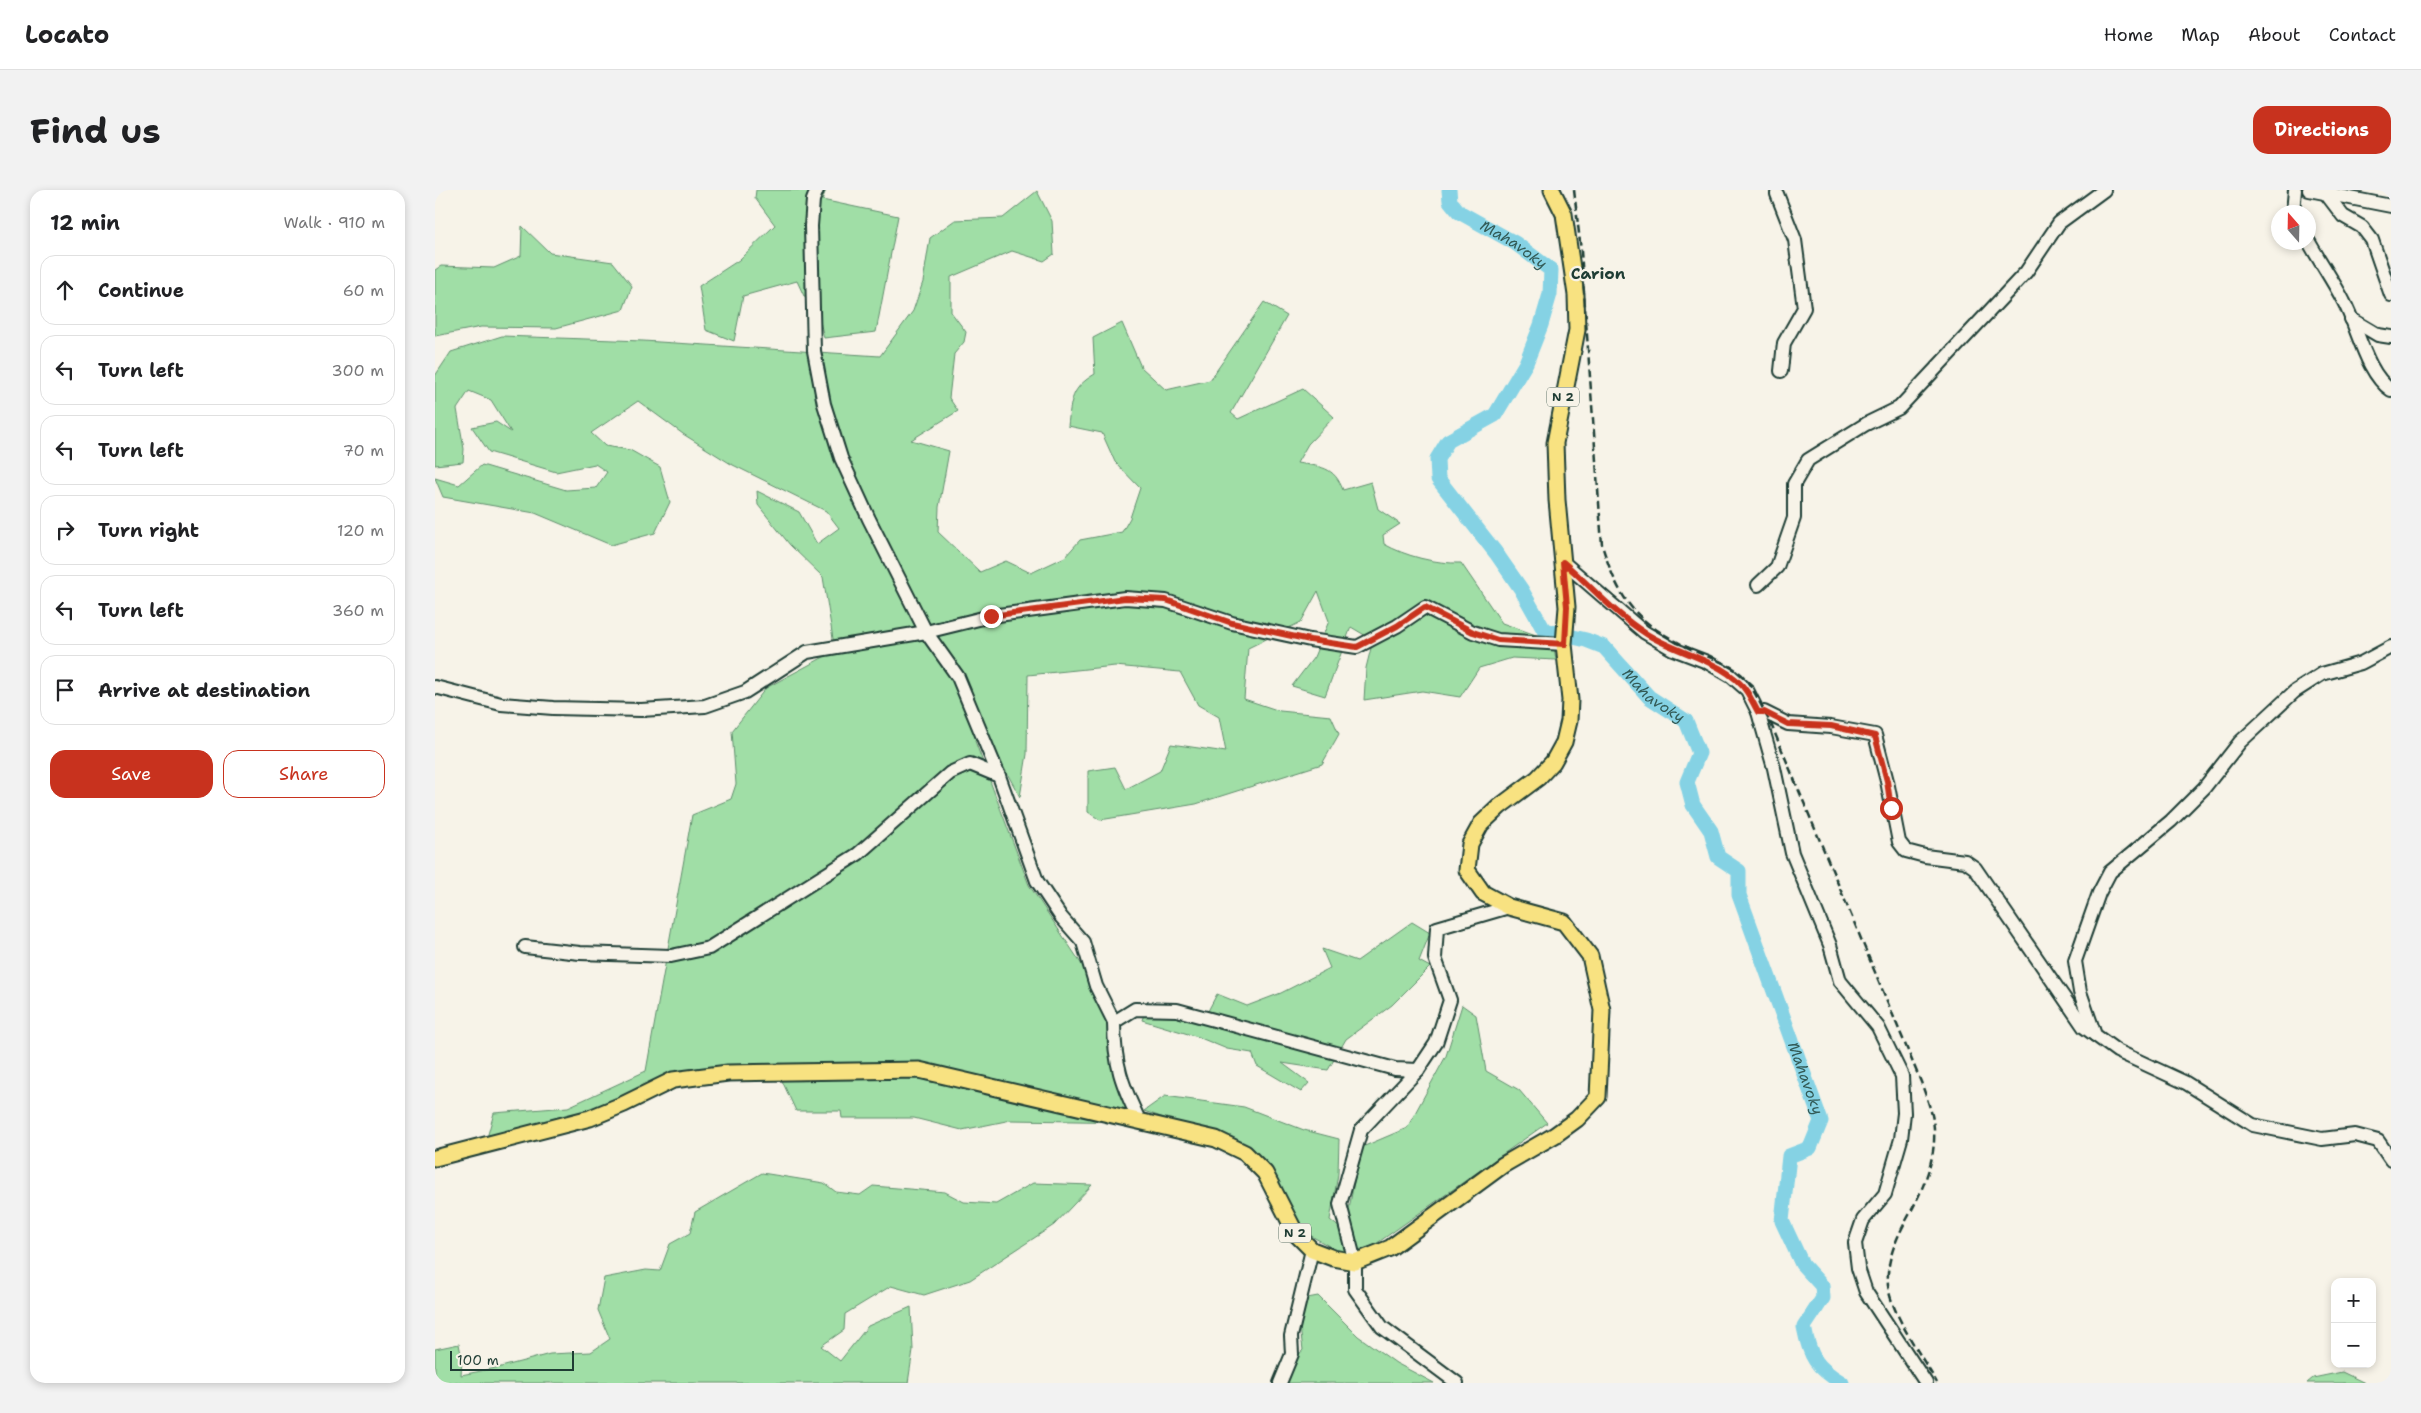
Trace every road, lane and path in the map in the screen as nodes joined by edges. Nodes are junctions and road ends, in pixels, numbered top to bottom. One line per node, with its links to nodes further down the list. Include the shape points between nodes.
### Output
1 (817, 190): 18 (street, via 811,226 813,351 824,404 841,458)
2 (1552, 190): 16 (main road, N 2, via 1564,214 1576,295 1577,330 1555,443)
3 (2104, 190): 17 (street, via 2059,223 2026,272 1899,408 1808,460 1794,484 1794,518 1777,566)
4 (2295, 190): 8 (street)
5 (2309, 190): 7 (street)
6 (1779, 191): 14 (street, via 1795,240 1804,308 1784,343)
7 (2328, 193): 9 (street); 11 (street, via 2343,216 2362,227 2372,240)
8 (2294, 205)
9 (2391, 206)
10 (2314, 250): 12 (street)
11 (2391, 295)
12 (2351, 319): 13 (street, via 2378,335); 15 (street, via 2364,351 2384,386)
13 (2391, 337)
14 (1781, 371)
15 (2391, 390)
16 (1563, 562): 19 (main road, N 2, via 1567,607); 22 (street, via 1643,632 1731,676 1747,690)
17 (1758, 585)
18 (926, 632): 19 (street, via 991,616 1125,598 1166,600 1232,623 1357,647 1425,607 1473,632 1498,640); 21 (street, via 807,652 745,692 705,706 641,710 553,708 501,704); 23 (street, via 958,677)
19 (1565, 644): 24 (main road, N 2, via 1570,700 1563,742 1553,762 1481,824 1470,844 1467,870 1483,893)
20 (2391, 647): 27 (street, via 2361,663 2322,674 2294,692 2240,742 2204,788 2171,821 2110,872 2099,893 2075,961 2080,992)
21 (435, 687)
22 (1758, 712): 27 (street, via 1788,724 1831,726 1875,736 1899,842 1906,851 1965,861 1975,868 2084,1027); 36 (street, via 1792,853 1830,945 1840,981 1878,1027 1902,1076 1902,1130 1885,1194 1863,1220 1855,1243 1858,1268 1866,1292)
23 (999, 776): 25 (street, via 970,764 950,773 858,854 709,948 671,956 580,953); 26 (street, via 1037,881 1061,917 1083,942 1096,986)
24 (1509, 907): 28 (street, via 1437,928 1435,958 1449,1000 1435,1043); 33 (main road, N 2, via 1564,922 1591,956 1602,1010 1598,1097 1577,1119 1555,1135 1503,1165 1390,1248)
25 (525, 947)
26 (1114, 1022): 28 (street, via 1135,1009 1177,1010 1395,1069); 29 (street, via 1114,1050 1122,1085)
27 (2095, 1035): 31 (street, via 2117,1051 2186,1084 2253,1125 2321,1139 2355,1135 2378,1140)
28 (1418, 1070): 33 (street, via 1361,1130 1340,1204)
29 (1140, 1122): 30 (main road, N 2, via 919,1070 728,1073 673,1080 590,1118); 32 (main road, N 2, via 1216,1139 1245,1153 1265,1173 1295,1234)
30 (435, 1158)
31 (2391, 1160)
32 (1313, 1250): 33 (main road, N 2); 34 (street, via 1291,1336 1292,1354)
33 (1355, 1262): 35 (street, via 1355,1289 1382,1327)
34 (1280, 1383)
35 (1457, 1383)
36 (1926, 1383)

